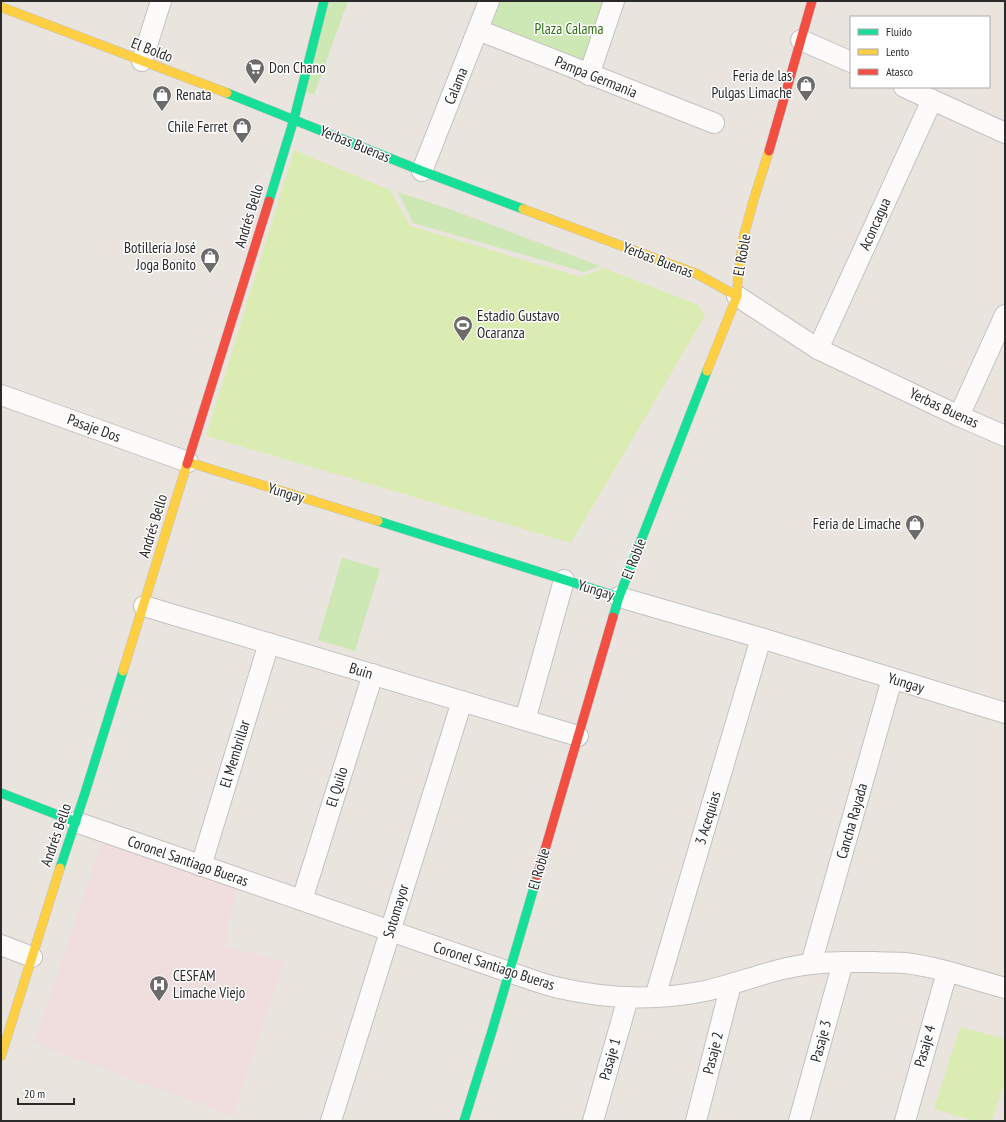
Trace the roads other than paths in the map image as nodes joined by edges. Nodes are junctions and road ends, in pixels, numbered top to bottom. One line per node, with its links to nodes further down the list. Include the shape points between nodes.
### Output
1 (161, 1): 9 (street)
2 (324, 1): 14 (street, Andrés Bello)
3 (489, 1): 7 (street, Calama)
4 (614, 1): 11 (street)
5 (811, 1): 8 (street, El Roble)
6 (10, 7): 9 (street, El Boldo)
7 (478, 30): 11 (street, Pampa Germania); 17 (street, Calama)
8 (801, 40): 10 (street); 18 (street, El Roble, via 749,214 739,260)
9 (142, 61): 14 (street, El Boldo)
10 (850, 62)
11 (589, 74): 15 (street, Pampa Germania)
12 (906, 88): 13 (street)
13 (932, 100): 16 (street); 20 (street, Aconcagua)
14 (294, 119): 17 (street, Yerbas Buenas); 24 (street, Andrés Bello)
15 (714, 123)
16 (1005, 133)
17 (422, 171): 18 (street, Yerbas Buenas, via 697,274)
18 (737, 296): 20 (street, Yerbas Buenas); 26 (street, El Roble)
19 (1005, 315): 22 (street)
20 (818, 349): 22 (street, Yerbas Buenas)
21 (1, 395): 24 (street, Pasaje Dos)
22 (959, 416): 23 (street, Yerbas Buenas)
23 (1005, 436)
24 (188, 462): 25 (street, Yungay); 27 (street, Andrés Bello)
25 (564, 580): 26 (street, Yungay); 34 (street)
26 (619, 597): 28 (street, Yungay); 35 (street, El Roble)
27 (144, 606): 29 (street, Buin); 37 (street, Andrés Bello)
28 (761, 638): 31 (street, Yungay); 49 (street, 3 Acequias)
29 (269, 643): 30 (street, Buin); 38 (street, El Membrillar)
30 (373, 674): 32 (street, Buin); 39 (street, El Quilo)
31 (892, 679): 33 (street, Yungay); 44 (street, Cancha Rayada)
32 (462, 701): 34 (street, Buin); 40 (street, Sotomayor)
33 (1005, 713)
34 (525, 720): 35 (street, Buin)
35 (578, 736): 45 (street, El Roble)
36 (1, 793): 37 (street, Coronel Santiago Bueras)
37 (76, 822): 38 (street, Coronel Santiago Bueras); 42 (street, Andrés Bello)
38 (201, 866): 39 (street, Coronel Santiago Bueras)
39 (302, 900): 40 (street, Coronel Santiago Bueras)
40 (390, 931): 45 (street, Coronel Santiago Bueras); 52 (street, Sotomayor)
41 (1, 945): 42 (street)
42 (32, 957): 51 (street, Andrés Bello)
43 (843, 962): 44 (street, Coronel Santiago Bueras); 46 (street, Coronel Santiago Bueras, via 905,963); 56 (street, Pasaje 3)
44 (811, 964): 47 (street, Coronel Santiago Bueras, via 766,973)
45 (509, 972): 50 (street, Coronel Santiago Bueras, via 555,987); 53 (street, El Roble)
46 (946, 972): 48 (street, Coronel Santiago Bueras); 57 (street, Pasaje 4)
47 (731, 984): 49 (street, Coronel Santiago Bueras, via 680,995); 55 (street, Pasaje 2)
48 (1005, 988)
49 (654, 997): 50 (street, Coronel Santiago Bueras)
50 (628, 998): 54 (street, Pasaje 1)
51 (1, 1056)
52 (331, 1121)
53 (464, 1121)
54 (593, 1121)
55 (696, 1121)
56 (799, 1121)
57 (904, 1121)

